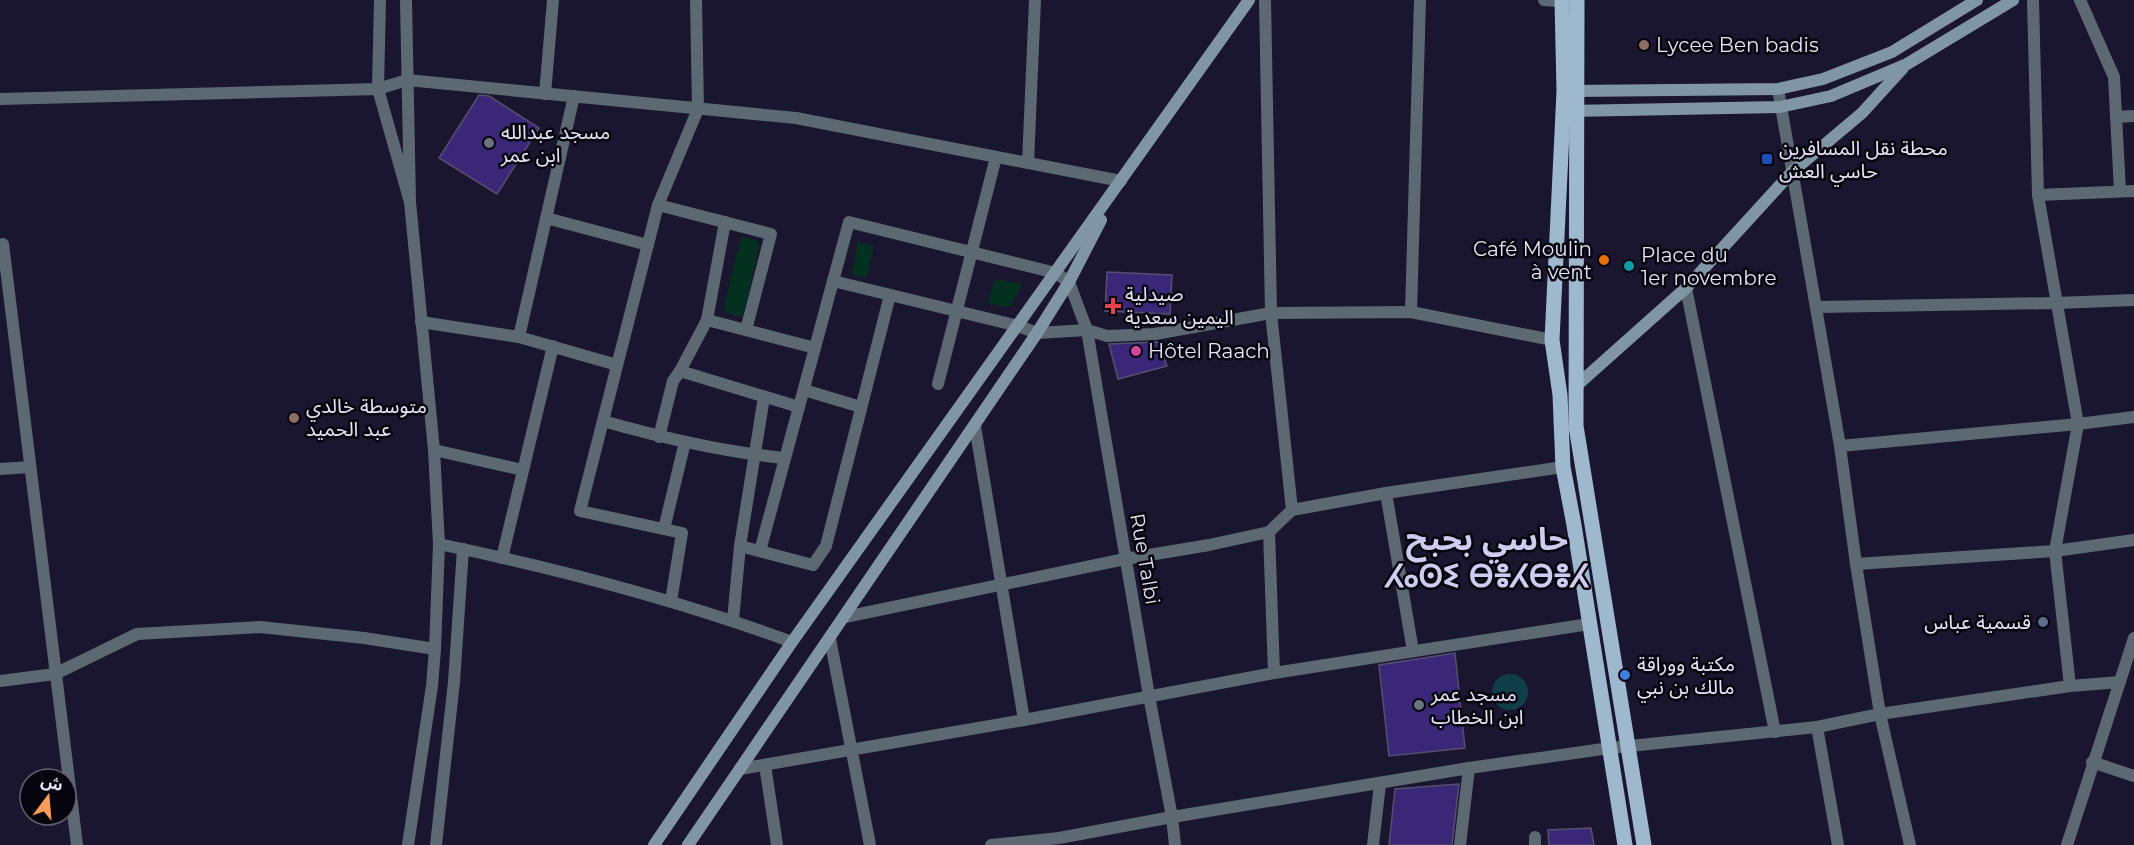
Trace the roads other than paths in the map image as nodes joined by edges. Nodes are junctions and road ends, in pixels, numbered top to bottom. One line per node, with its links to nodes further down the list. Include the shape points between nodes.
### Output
1 (380, 0): 17 (street)
2 (406, 0): 16 (street)
3 (553, 0): 20 (street)
4 (696, 0): 24 (street)
5 (1035, 0): 29 (street)
6 (1249, 0): 31 (street)
7 (1265, 0): 52 (street)
8 (1420, 0): 51 (street)
9 (1544, 0): 14 (street)
10 (1977, 0): 18 (street, via 1892,52 1823,79)
11 (2013, 0): 15 (street)
12 (2033, 0): 34 (street)
13 (2080, 0): 27 (street, via 2114,77)
14 (1569, 1): 19 (main road)
15 (1907, 64): 23 (street, via 1831,96); 30 (street, via 1862,113)
16 (407, 80): 17 (street); 20 (street); 35 (street)
17 (378, 89): 22 (street); 35 (street)
18 (1778, 89): 19 (street); 23 (street)
19 (1570, 91): 25 (main road)
20 (545, 94): 21 (street)
21 (574, 96): 24 (street); 37 (street)
22 (0, 99)
23 (1780, 107): 25 (street); 30 (street)
24 (698, 108): 28 (street, via 796,118); 36 (street)
25 (1569, 111): 60 (main road); 66 (main road)
26 (2134, 116): 27 (street)
27 (2116, 117): 33 (street)
28 (996, 157): 29 (street); 41 (street)
29 (1028, 163): 31 (street)
30 (1792, 172): 45 (street); 49 (street)
31 (1121, 181): 42 (street); 44 (street)
32 (2134, 190): 33 (street)
33 (2120, 191): 34 (street)
34 (2038, 195): 48 (street)
35 (410, 202): 54 (street)
36 (658, 205): 38 (street); 40 (street)
37 (546, 218): 40 (street); 59 (street)
38 (725, 222): 53 (street); 56 (street, via 771,234)
39 (0, 244): 81 (street)
40 (648, 245): 63 (street)
41 (972, 252): 42 (street); 43 (street, via 849,222); 50 (street)
42 (1056, 273): 44 (street); 55 (street)
43 (833, 281): 46 (street); 62 (street)
44 (1069, 282): 57 (street, Rue Talbi); 58 (street)
45 (1686, 288): 66 (street); 117 (street)
46 (890, 294): 50 (street); 70 (street)
47 (2134, 300): 48 (street)
48 (2056, 303): 49 (street); 73 (street)
49 (1817, 307): 77 (street)
50 (957, 310): 55 (street); 65 (street)
51 (1411, 312): 52 (street); 60 (street)
52 (1271, 313): 57 (street, via 1155,334 1107,336); 86 (street)
53 (707, 320): 56 (street); 64 (street)
54 (421, 322): 59 (street); 78 (street)
55 (1018, 326): 58 (street); 105 (street)
56 (747, 330): 62 (street)
57 (1087, 330): 58 (street); 96 (street, Rue Talbi)
58 (1037, 333): 74 (street)
59 (519, 337): 61 (street)
60 (1552, 340): 82 (main road, via 1560,395)
61 (553, 346): 63 (street); 84 (street)
62 (815, 348): 67 (street)
63 (617, 365): 72 (street)
64 (680, 371): 68 (street); 75 (street, via 673,381)
65 (938, 384)
66 (1575, 387): 118 (main road, via 1576,426)
67 (804, 390): 69 (street); 70 (street)
68 (765, 397): 69 (street); 79 (street)
69 (799, 406): 80 (street)
70 (861, 407): 93 (street, via 826,546 813,565)
71 (2134, 417): 73 (street)
72 (603, 421): 75 (street); 87 (street, via 580,511)
73 (2078, 424): 77 (street); 94 (street)
74 (975, 426): 98 (street); 100 (street)
75 (659, 436): 76 (street)
76 (685, 442): 79 (street); 87 (street)
77 (1840, 446): 97 (street)
78 (434, 450): 84 (street); 90 (street)
79 (754, 455): 80 (street); 91 (street)
80 (785, 458): 93 (street)
81 (30, 467): 83 (street); 109 (street)
82 (1563, 467): 85 (street); 102 (main road)
83 (0, 469)
84 (523, 470): 95 (street)
85 (1386, 493): 86 (street); 107 (street)
86 (1292, 510): 88 (street)
87 (664, 529): 99 (street, via 682,533)
88 (1269, 532): 96 (street); 108 (street)
89 (2134, 540): 94 (street)
90 (439, 544): 92 (street); 106 (street)
91 (740, 546): 93 (street); 101 (street)
92 (463, 549): 95 (street); 131 (street, via 454,682)
93 (760, 551)
94 (2055, 551): 97 (street); 112 (street)
95 (502, 558): 99 (street)
96 (1125, 559): 98 (street); 113 (street, Rue Talbi)
97 (1856, 564): 114 (street)
98 (1002, 585): 100 (street); 115 (street)
99 (671, 601): 101 (street)
100 (845, 617): 104 (street)
101 (733, 620): 105 (street)
102 (1589, 624): 107 (street); 119 (main road)
103 (2134, 638): 111 (street)
104 (830, 639): 120 (street); 124 (street)
105 (792, 642): 132 (street)
106 (435, 649): 109 (street, via 260,627 136,634); 130 (street)
107 (1413, 651): 108 (street)
108 (1274, 673): 113 (street)
109 (56, 674): 110 (street); 129 (street)
110 (0, 681)
111 (2120, 682): 112 (street); 121 (street)
112 (2070, 686): 114 (street)
113 (1149, 696): 115 (street); 127 (street, Rue Talbi)
114 (1881, 714): 116 (street); 143 (street)
115 (1024, 720): 120 (street)
116 (1817, 727): 117 (street); 142 (street)
117 (1774, 732): 118 (street)
118 (1630, 746): 119 (street); 141 (main road)
119 (1610, 748): 123 (street); 140 (main road)
120 (853, 749): 122 (street); 135 (street)
121 (2092, 762): 125 (street); 144 (street)
122 (765, 765): 124 (street); 134 (street)
123 (1469, 768): 126 (street); 139 (street)
124 (740, 769): 133 (street)
125 (2134, 776)
126 (1380, 784): 127 (street); 138 (street)
127 (1172, 817): 128 (street); 137 (street, Rue Talbi)
128 (1060, 842): 136 (street)
129 (77, 845)
130 (408, 845)
131 (436, 845)
132 (654, 845)
133 (688, 845)
134 (777, 845)
135 (870, 845)
136 (992, 845)
137 (1175, 845)
138 (1373, 845)
139 (1460, 845)
140 (1625, 845)
141 (1644, 845)
142 (1838, 845)
143 (1910, 845)
144 (2067, 845)

